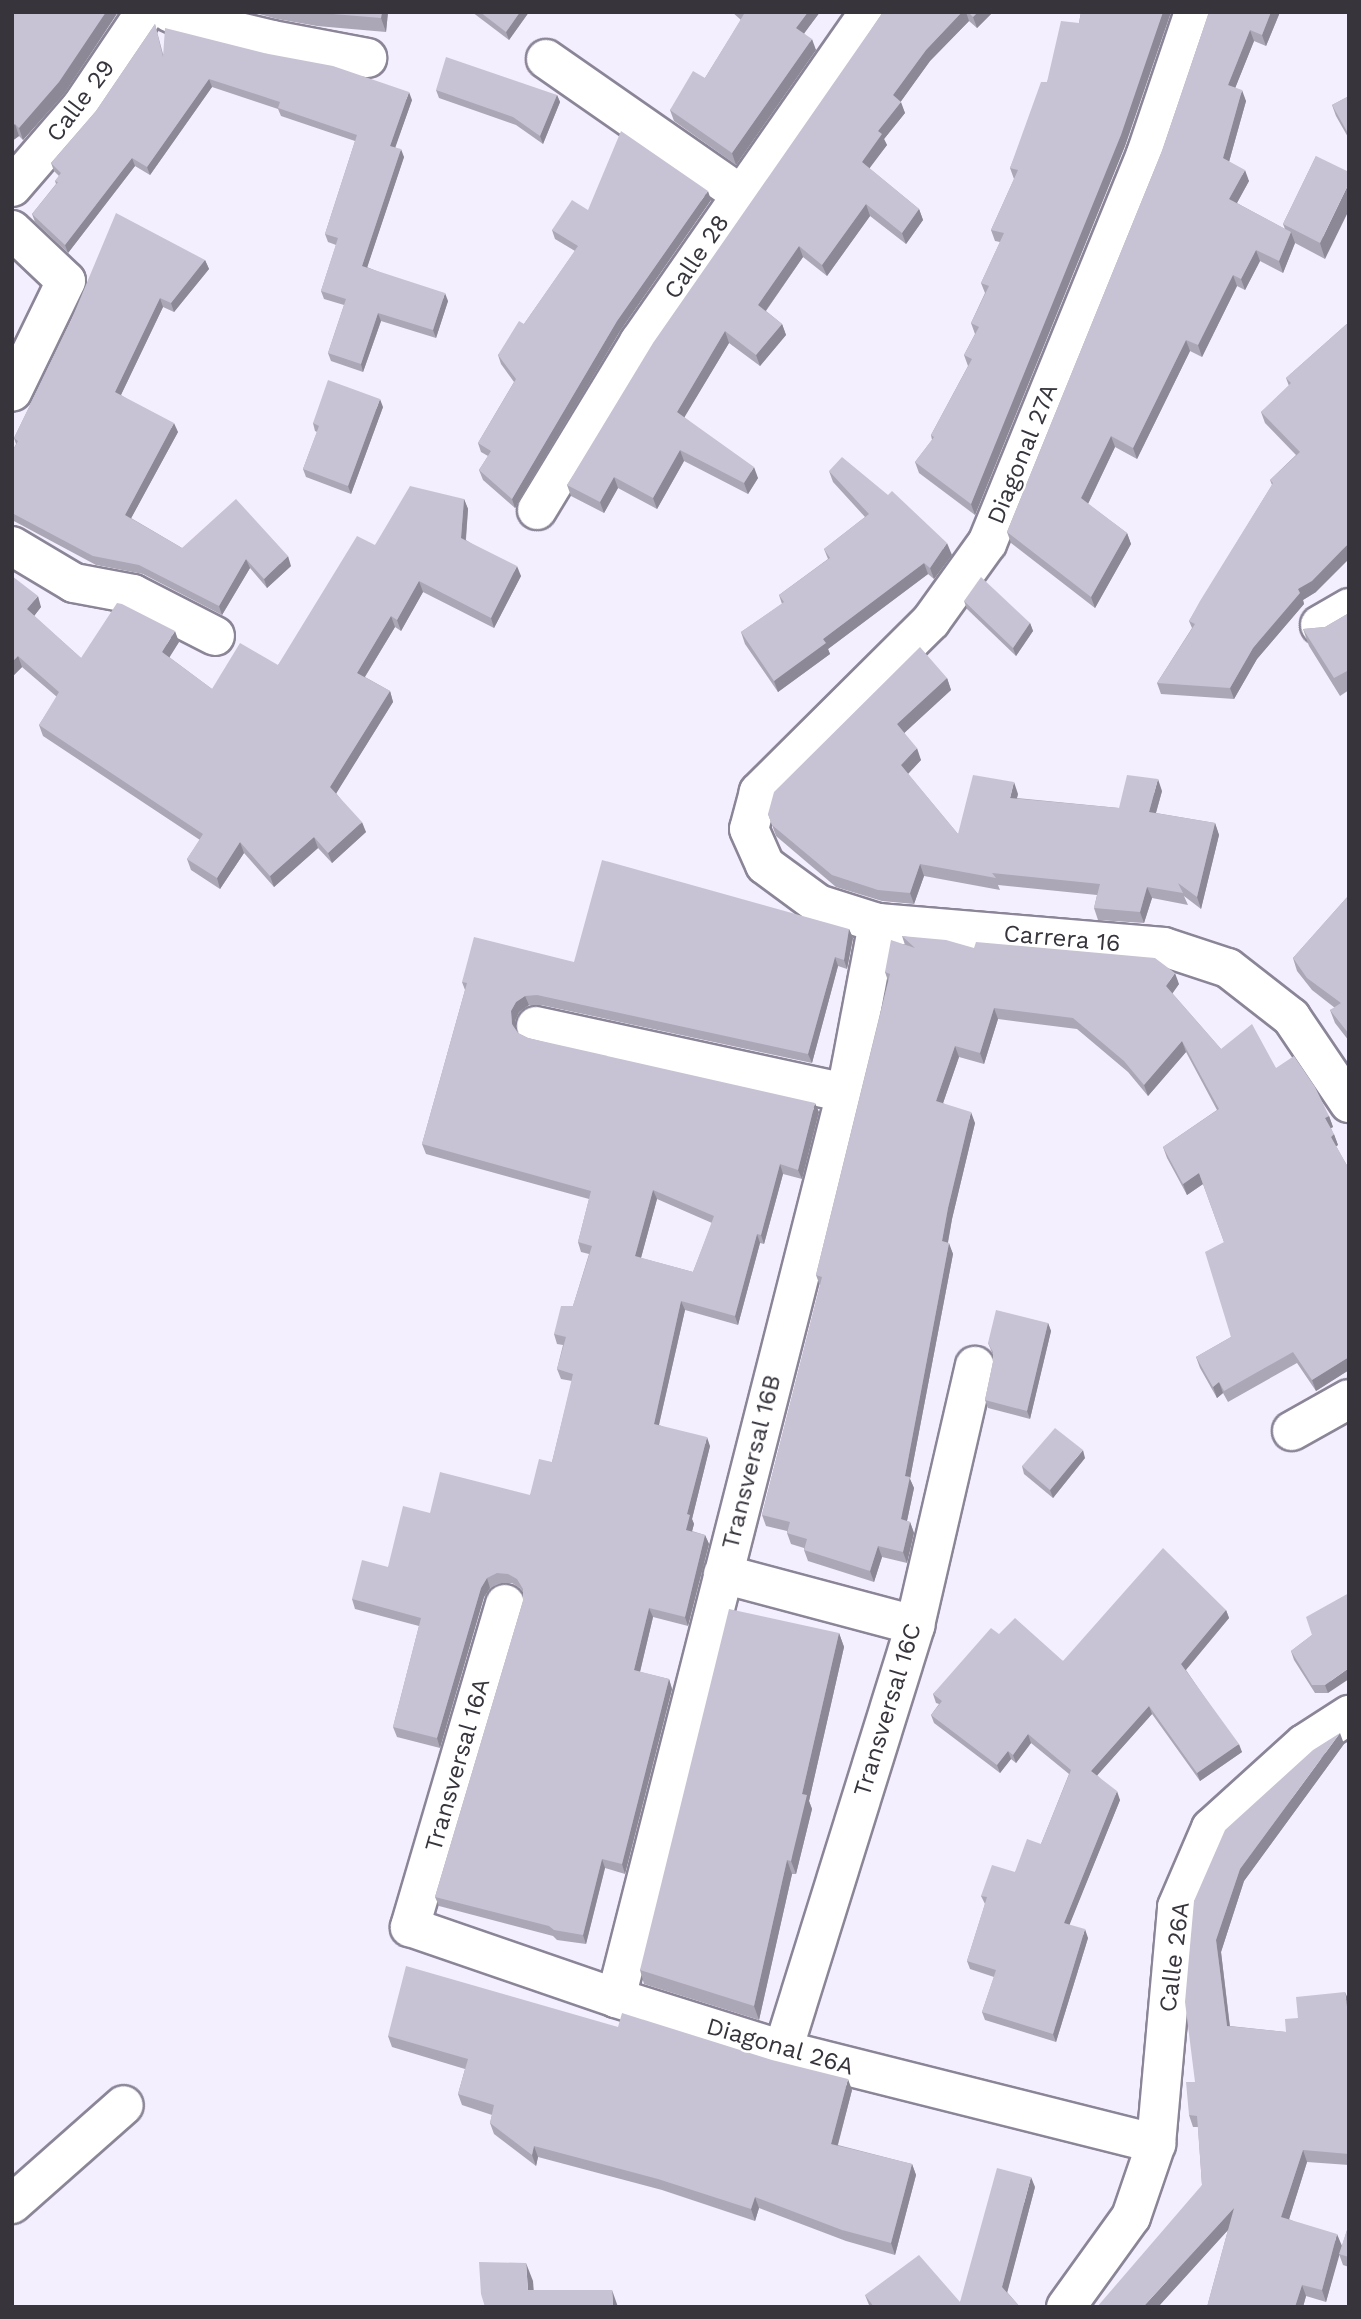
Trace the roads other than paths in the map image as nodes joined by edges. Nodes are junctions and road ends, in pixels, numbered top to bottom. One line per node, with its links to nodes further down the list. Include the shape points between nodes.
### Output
1 (145, 12): 7 (street, Calle 29, via 80,107)
2 (169, 12): 5 (street, via 259,37)
3 (869, 12): 8 (street, Calle 28)
4 (1194, 12): 14 (street, Diagonal 27A, via 1146,154 987,543 931,621 759,792)
5 (368, 58)
6 (546, 59): 8 (street)
7 (12, 187)
8 (740, 194): 11 (street, Calle 28, via 639,342)
9 (12, 230): 10 (street, via 66,281)
10 (12, 392)
11 (537, 510)
12 (12, 546): 13 (street, via 74,583 133,594)
13 (215, 636)
14 (748, 829): 15 (street, Carrera 16, via 765,865 818,904)
15 (878, 923): 17 (street, Transversal 16B); 18 (street, Carrera 16, via 1164,947 1228,968 1291,1017)
16 (536, 1026): 17 (street)
17 (846, 1093): 22 (street, Transversal 16B)
18 (1349, 1103)
19 (975, 1366): 24 (street, Transversal 16C)
20 (1349, 1399): 21 (street)
21 (1293, 1431)
22 (723, 1574): 24 (street); 27 (street, Transversal 16B)
23 (505, 1604): 26 (street, Transversal 16A)
24 (915, 1625): 28 (street, Transversal 16C)
25 (1349, 1715): 30 (street, Calle 26A, via 1304,1744 1211,1828 1177,1907)
26 (410, 1927): 27 (street, Diagonal 26A)
27 (616, 1998): 28 (street, Diagonal 26A)
28 (783, 2050): 30 (street, Diagonal 26A)
29 (124, 2105): 31 (street)
30 (1156, 2144): 32 (street, Calle 26A, via 1131,2217)
31 (12, 2204)
32 (1066, 2307)

